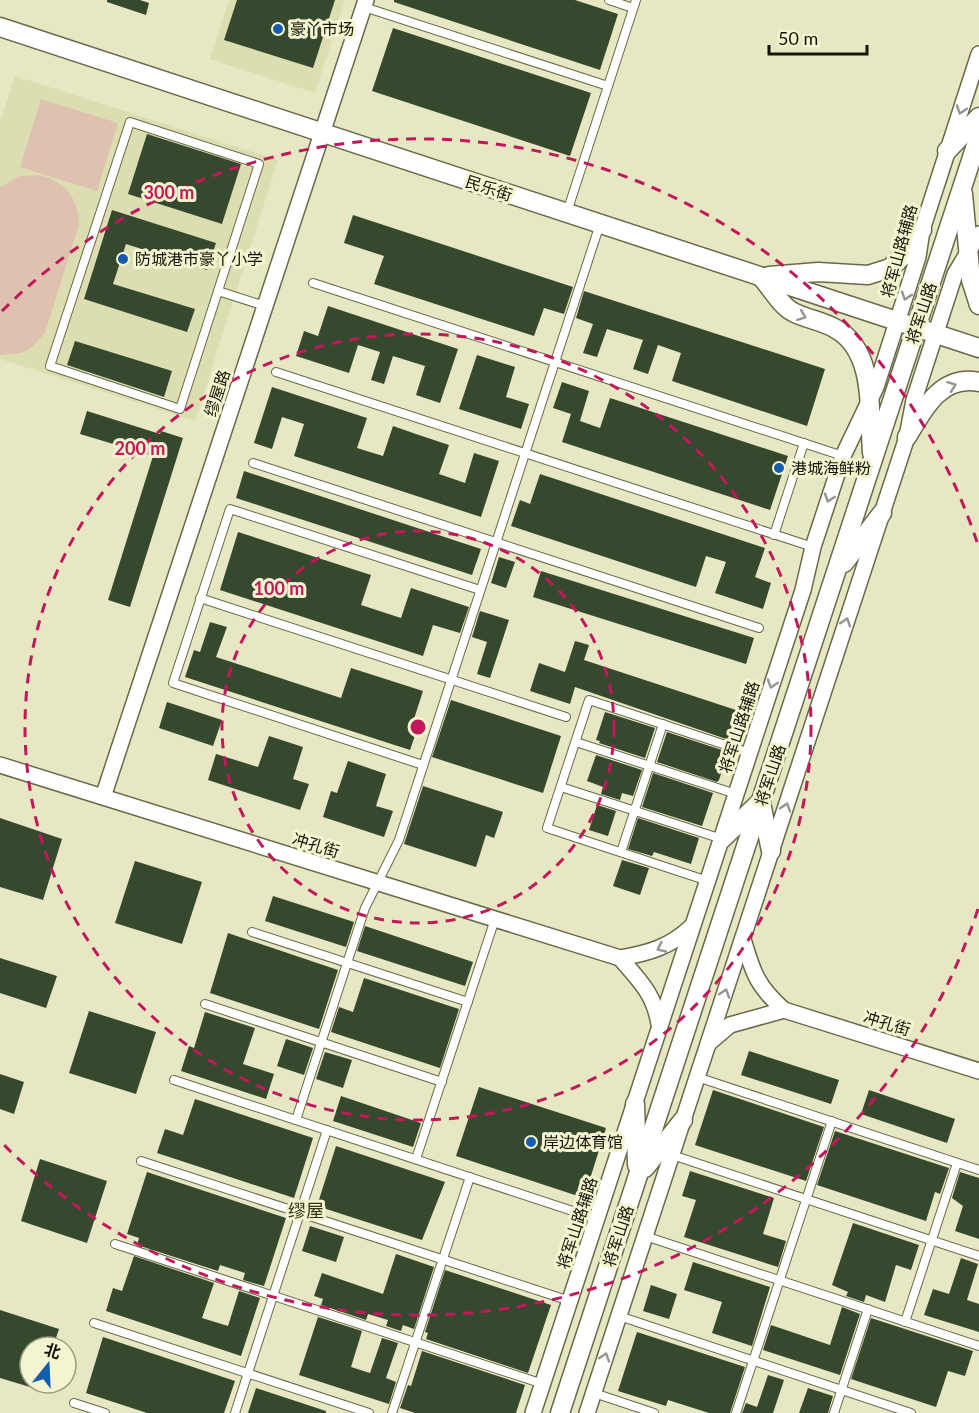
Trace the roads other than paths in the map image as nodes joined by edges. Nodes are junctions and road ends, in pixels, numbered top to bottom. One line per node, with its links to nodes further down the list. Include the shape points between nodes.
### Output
1 (609, 0): 3 (lane)
2 (365, 3): 6 (lane); 8 (street, 缪屋路)
3 (635, 4): 6 (lane)
4 (0, 27): 8 (street, 民乐街)
5 (979, 54): 10 (street, 将军山路辅路, one-way to 10)
6 (608, 86): 12 (lane)
7 (979, 117): 10 (street)
8 (322, 133): 12 (street, 民乐街); 21 (street, 缪屋路)
9 (979, 136): 11 (street, 将军山路)
10 (947, 151): 14 (street, 将军山路辅路)
11 (962, 187): 16 (street); 23 (street, 将军山路)
12 (566, 213): 13 (street, 民乐街)
13 (600, 224): 17 (street, 民乐街); 26 (lane)
14 (922, 230): 17 (street, via 890,268 868,275); 22 (street, 将军山路辅路, one-way to 22, via 918,257)
15 (979, 234): 16 (street)
16 (968, 252): 20 (street); 24 (street, via 955,274)
17 (761, 277): 22 (street, 民乐街); 29 (street, one-way to 29, via 790,311 838,329 855,347 866,378)
18 (313, 283): 26 (lane)
19 (218, 291): 19 (lane, via 259,164 130,122 50,366 180,409); 21 (lane)
20 (979, 305)
21 (265, 306): 54 (street, 缪屋路)
22 (897, 321): 23 (street, 民乐街); 29 (street, 将军山路辅路)
23 (916, 328): 24 (street, 民乐街); 34 (street, 将军山路)
24 (936, 334): 25 (street, 民乐街); 30 (street, via 914,400)
25 (979, 348)
26 (555, 362): 31 (lane); 32 (lane)
27 (276, 372): 32 (lane)
28 (979, 382): 30 (street, one-way to 28, via 929,400 946,387 970,380)
29 (868, 403): 33 (street, 将军山路辅路); 34 (street)
30 (907, 437): 36 (street)
31 (804, 443): 33 (lane); 37 (lane)
32 (525, 453): 37 (lane); 38 (lane)
33 (843, 456): 39 (street, 将军山路辅路, one-way to 39)
34 (873, 460): 40 (street, 将军山路)
35 (253, 463): 38 (lane)
36 (882, 513): 40 (street); 58 (street, one-way to 36)
37 (774, 535): 39 (lane)
38 (496, 542): 41 (lane); 43 (lane)
39 (813, 547): 48 (street, 将军山路辅路, one-way to 48, via 803,590)
40 (835, 574): 55 (street, 将军山路)
41 (480, 590): 42 (lane, via 230,509); 44 (lane)
42 (200, 598): 44 (lane); 50 (lane, via 172,684)
43 (759, 628)
44 (451, 680): 45 (lane); 50 (lane)
45 (566, 717)
46 (663, 724): 47 (lane, via 589,700); 48 (lane); 51 (lane)
47 (576, 742): 51 (lane); 52 (lane)
48 (750, 753): 53 (street, 将军山路辅路)
49 (0, 765): 54 (street, 冲孔街)
50 (423, 765): 61 (lane, via 399,840)
51 (650, 766): 53 (lane); 56 (lane)
52 (561, 787): 56 (lane); 59 (lane, via 548,828)
53 (736, 794): 57 (street, 将军山路辅路)
54 (103, 797): 61 (street, 冲孔街)
55 (761, 802): 57 (street); 58 (street); 89 (street, 将军山路)
56 (635, 811): 57 (lane); 59 (lane)
57 (722, 839): 60 (street, 将军山路辅路)
58 (771, 851): 65 (street)
59 (621, 852): 60 (lane)
60 (708, 880): 63 (street, 将军山路辅路)
61 (378, 883): 62 (street, 冲孔街); 67 (lane, via 365,908)
62 (495, 919): 66 (street, 冲孔街); 68 (lane)
63 (694, 924): 66 (street, 冲孔街, one-way to 66, via 676,941 653,952); 71 (street, 将军山路辅路)
64 (252, 932): 67 (lane)
65 (742, 939): 70 (street, 冲孔街, via 763,991); 73 (street, one-way to 65)
66 (620, 958): 71 (street, via 648,991 656,1005)
67 (347, 963): 68 (lane); 72 (lane)
68 (468, 1002): 77 (lane)
69 (205, 1004): 72 (lane)
70 (784, 1010): 73 (street, via 730,1025); 74 (street, 冲孔街)
71 (660, 1028): 78 (street, 将军山路辅路)
72 (321, 1042): 77 (lane); 79 (lane)
73 (708, 1044): 75 (street)
74 (979, 1071)
75 (697, 1077): 80 (street); 81 (lane)
76 (174, 1080): 79 (lane)
77 (442, 1082): 84 (lane)
78 (635, 1104): 89 (street); 92 (street, 将军山路辅路)
79 (296, 1120): 82 (lane)
80 (683, 1120): 83 (street); 89 (street)
81 (832, 1121): 86 (lane); 90 (lane)
82 (327, 1130): 84 (lane); 91 (lane)
83 (672, 1155): 90 (lane); 93 (street)
84 (416, 1160): 88 (lane)
85 (141, 1161): 91 (lane)
86 (957, 1163): 87 (lane); 94 (lane)
87 (979, 1170)
88 (470, 1177): 92 (lane); 97 (lane)
89 (637, 1179): 118 (street, 将军山路)
90 (806, 1199): 94 (lane); 98 (lane)
91 (300, 1213): 97 (lane); 99 (lane)
92 (597, 1219): 100 (street, 将军山路辅路)
93 (645, 1236): 98 (lane); 102 (street)
94 (932, 1240): 96 (lane); 103 (lane)
95 (115, 1244): 99 (lane)
96 (979, 1256)
97 (443, 1259): 100 (lane); 105 (lane)
98 (779, 1280): 101 (lane); 107 (lane)
99 (273, 1295): 105 (lane); 108 (lane)
100 (570, 1301): 109 (street, 将军山路辅路)
101 (868, 1309): 103 (lane); 110 (lane)
102 (619, 1317): 107 (lane); 111 (street, one-way to 102)
103 (905, 1322): 106 (lane)
104 (94, 1323): 108 (lane)
105 (416, 1342): 109 (lane); 116 (lane)
106 (979, 1346)
107 (753, 1361): 110 (lane); 121 (lane)
108 (248, 1373): 114 (lane); 115 (lane)
109 (543, 1384): 117 (street, 将军山路辅路)
110 (842, 1390): 122 (lane); 123 (lane)
111 (594, 1393): 119 (street); 120 (lane)
112 (74, 1403): 113 (lane)
113 (105, 1413)
114 (235, 1413)
115 (369, 1413)
116 (392, 1413)
117 (533, 1413)
118 (560, 1413)
119 (587, 1413)
120 (654, 1413)
121 (736, 1413)
122 (834, 1413)
123 (911, 1413)

